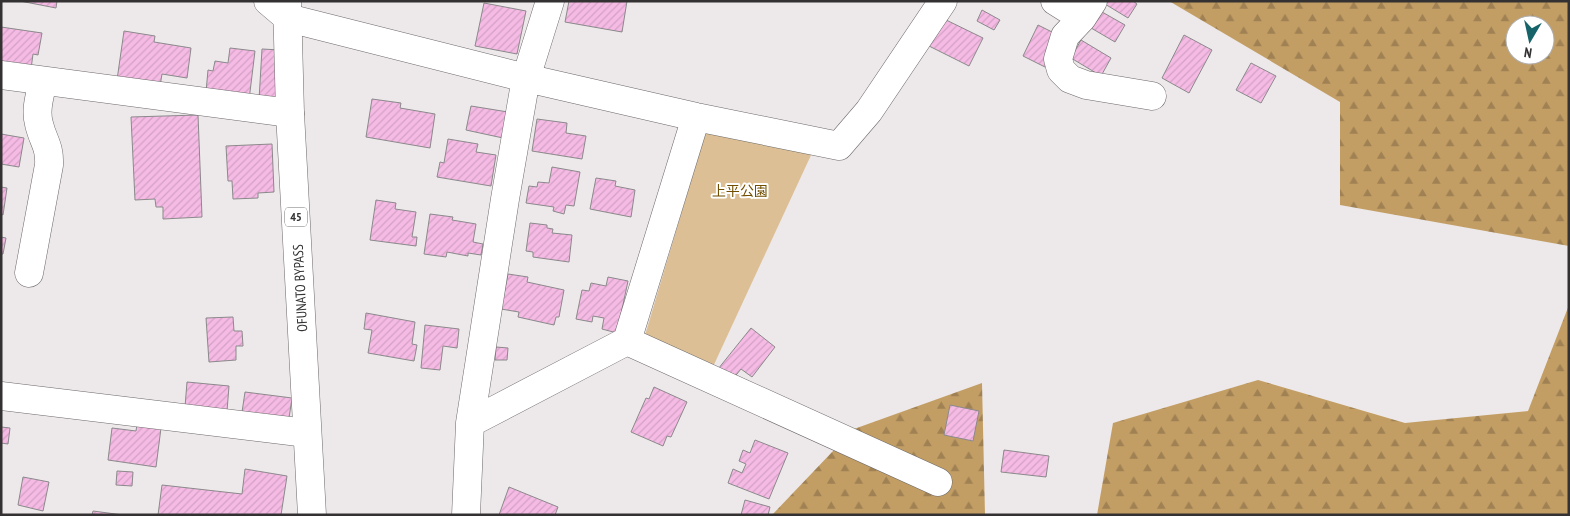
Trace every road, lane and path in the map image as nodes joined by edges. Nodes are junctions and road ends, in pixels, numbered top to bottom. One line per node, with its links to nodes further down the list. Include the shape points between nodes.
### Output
1 (550, 1): 7 (main road)
2 (943, 1): 11 (main road, via 870,111 839,146)
3 (1055, 1): 5 (main road)
4 (281, 7): 7 (main road); 10 (main road, OFUNATO BYPASS / 45)
5 (1088, 10): 9 (main road, via 1065,36 1058,59 1061,70 1070,79 1086,85)
6 (1, 75): 8 (main road)
7 (526, 78): 11 (main road); 15 (main road)
8 (43, 81): 10 (main road); 12 (main road, via 37,113 50,153)
9 (1152, 96)
10 (290, 113): 16 (main road, OFUNATO BYPASS / 45)
11 (696, 117): 13 (main road)
12 (29, 272)
13 (628, 342): 15 (main road); 17 (main road)
14 (1, 396): 16 (main road)
15 (470, 423): 19 (main road)
16 (307, 432): 18 (main road, OFUNATO BYPASS / 45)
17 (938, 482)
18 (312, 515)
19 (466, 515)

